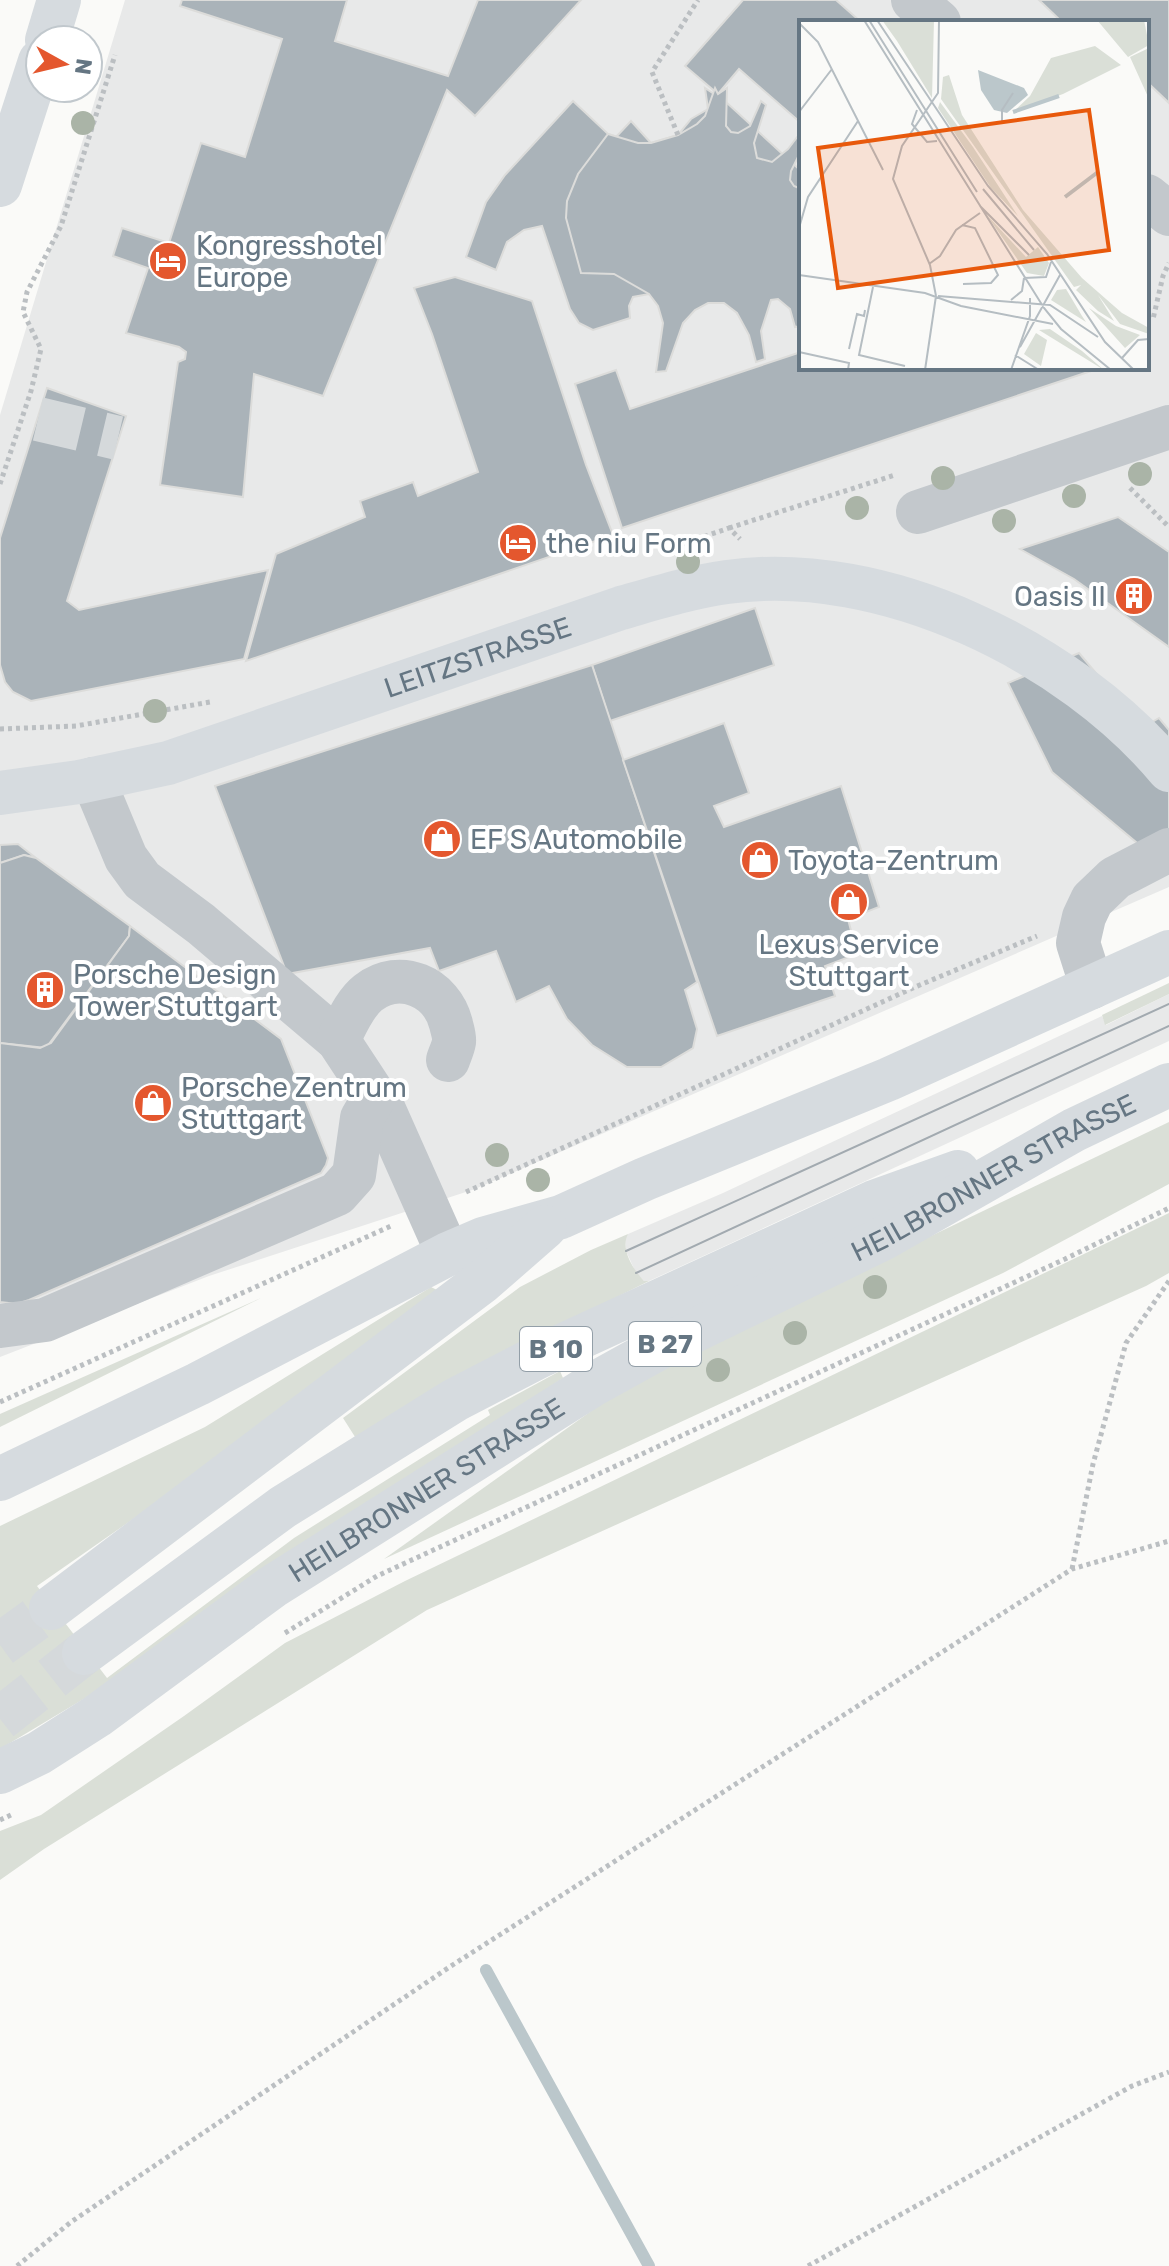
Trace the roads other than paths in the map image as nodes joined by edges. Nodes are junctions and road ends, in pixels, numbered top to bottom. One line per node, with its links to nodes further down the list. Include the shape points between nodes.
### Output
1 (59, 0): 4 (main road)
2 (913, 0): 3 (street)
3 (937, 20)
4 (52, 24)
5 (26, 104): 6 (main road)
6 (0, 185)
7 (1149, 198): 8 (street)
8 (1169, 214)
9 (1169, 427): 10 (street)
10 (918, 512)
11 (1169, 770): 12 (main road, LEITZSTRASSE, via 1090,695 1005,640 958,618 874,591 781,579 729,582 621,608 168,763)
12 (93, 779): 13 (main road, LEITZSTRASSE); 17 (street, via 126,858 142,880)
13 (0, 793)
14 (1169, 850): 16 (street, via 1115,878 1092,900 1078,943)
15 (1169, 952): 16 (main road)
16 (1092, 987): 22 (main road)
17 (338, 1040): 18 (street, via 368,993 401,980 421,985 447,1008 454,1041); 20 (street)
18 (448, 1060)
19 (1169, 1085): 21 (main road, HEILBRONNER STRASSE / B 10)
20 (375, 1096): 23 (street); 24 (street, via 362,1118 354,1175 337,1194 45,1320)
21 (1074, 1130): 27 (main road, B 10, via 874,1202 455,1400 283,1507); 28 (main road, HEILBRONNER STRASSE / B 27, via 882,1239 594,1384 272,1587 97,1716)
22 (561, 1217): 23 (main road); 26 (main road)
23 (448, 1254): 25 (main road)
24 (0, 1326)
25 (0, 1479)
26 (51, 1608)
27 (84, 1653)
28 (0, 1772)

